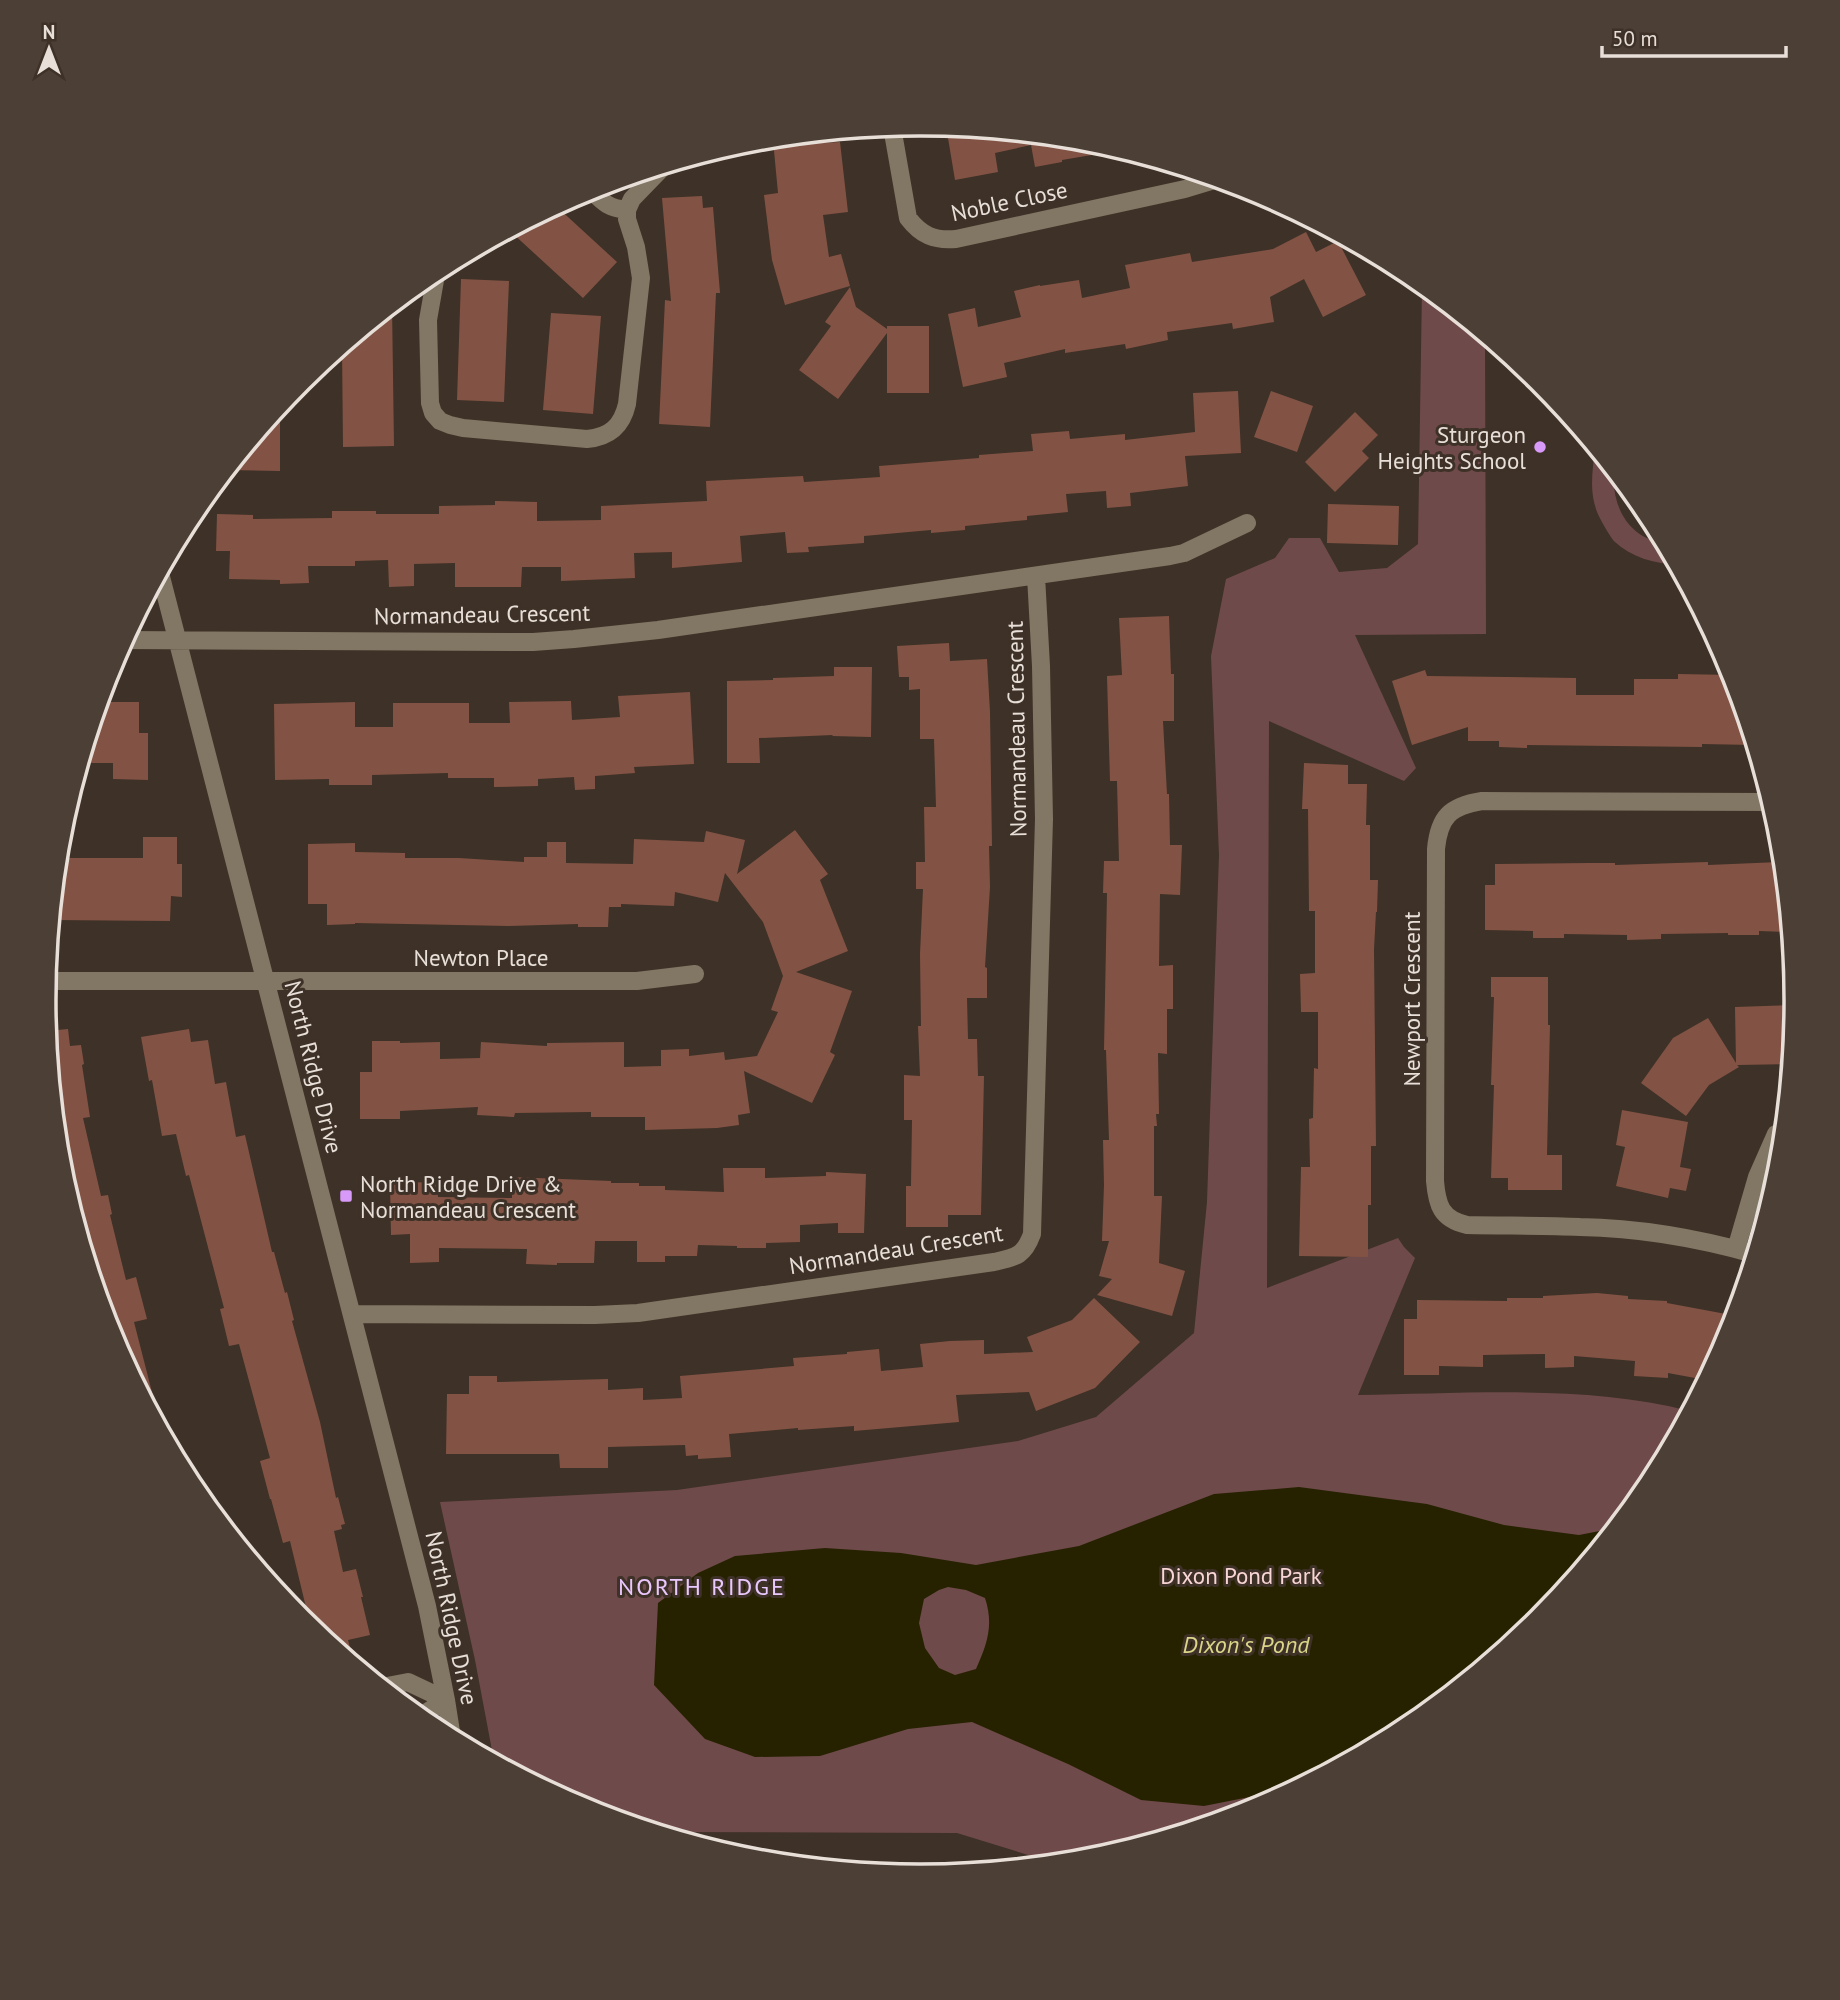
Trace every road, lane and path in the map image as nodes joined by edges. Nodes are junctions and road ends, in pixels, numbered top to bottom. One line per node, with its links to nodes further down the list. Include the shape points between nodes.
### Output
1 (894, 137): 3 (street, Noble Close, via 908,218 924,235 937,240)
2 (651, 179): 5 (street)
3 (1202, 184)
4 (599, 198): 5 (street, via 612,208)
5 (627, 210): 6 (street, via 640,278 627,404 617,427 598,438 463,428 440,421 430,402 428,320)
6 (434, 286)
7 (1247, 523): 8 (street, Normandeau Crescent, via 1184,553)
8 (1036, 576): 11 (street, Normandeau Crescent, via 574,639); 19 (street, Normandeau Crescent, via 1044,819 1032,1234 1027,1249 994,1262 638,1313)
9 (162, 586): 11 (street, North Ridge Drive)
10 (135, 640): 11 (street, Normandeau Crescent)
11 (176, 640): 15 (street, North Ridge Drive)
12 (1761, 802): 17 (street, Newport Crescent, via 1482,801 1462,805 1444,819 1436,849 1435,1181 1446,1216 1467,1225 1634,1231)
13 (695, 974): 15 (street, Newton Place, via 637,981)
14 (57, 981): 15 (street, Newton Place)
15 (267, 982): 19 (street, North Ridge Drive)
16 (1771, 1144): 17 (street)
17 (1736, 1249): 18 (street, Newport Crescent)
18 (1746, 1252)
19 (352, 1314): 21 (street, North Ridge Drive, via 427,1606)
20 (393, 1684): 21 (street, via 408,1682)
21 (446, 1700): 22 (street); 23 (street, North Ridge Drive)
22 (429, 1710)
23 (450, 1724)

